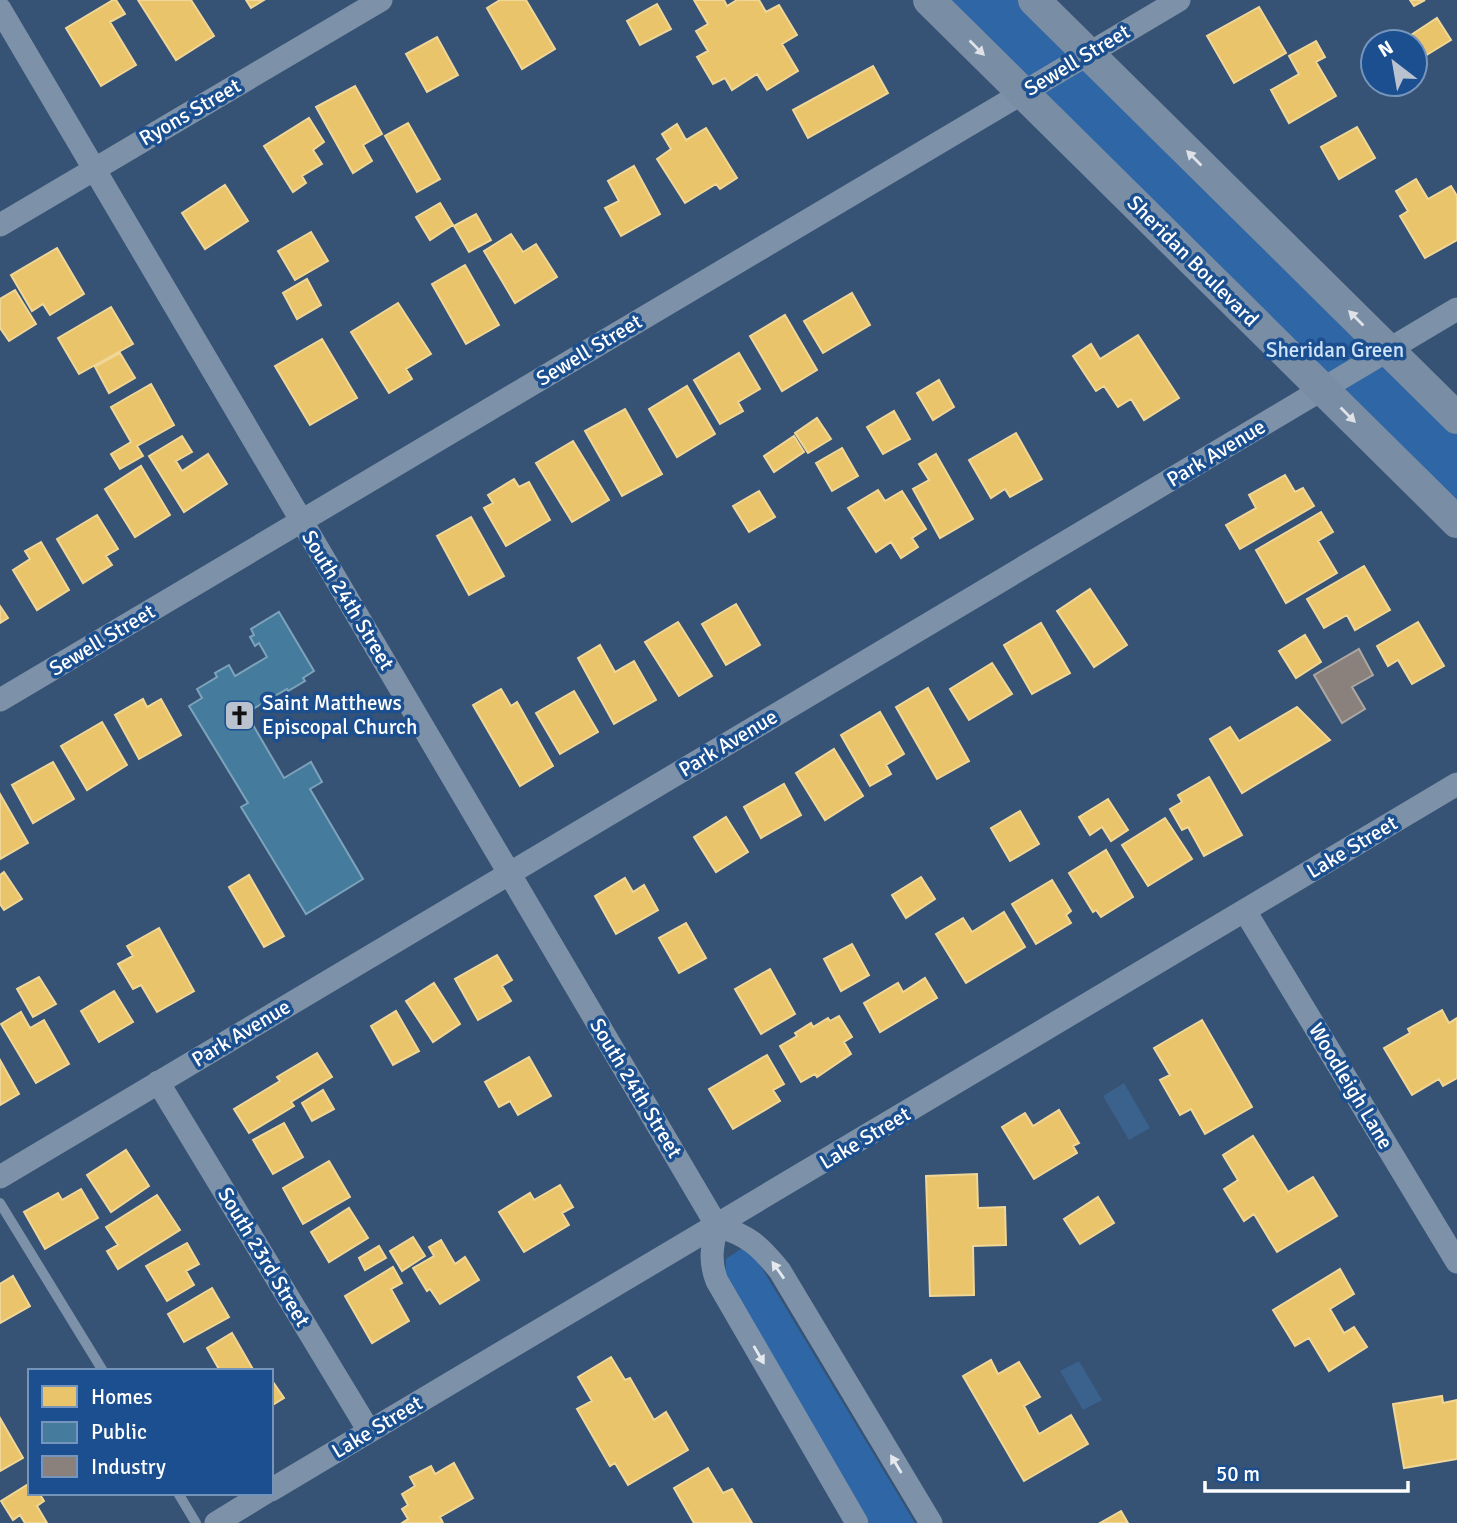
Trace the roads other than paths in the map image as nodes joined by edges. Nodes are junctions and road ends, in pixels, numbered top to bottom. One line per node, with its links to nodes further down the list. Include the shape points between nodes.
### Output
1 (381, 0): 8 (street, Ryons Street)
2 (929, 0): 7 (main road, Sheridan Boulevard, one-way to 7)
3 (1034, 0): 6 (main road)
4 (1178, 0): 6 (street, Sewell Street)
5 (0, 9): 8 (street, South 24th Street)
6 (1088, 53): 7 (street, Sewell Street); 11 (main road, one-way to 6)
7 (1022, 93): 12 (main road, Sheridan Boulevard); 14 (street, Sewell Street)
8 (93, 170): 9 (street, Ryons Street); 14 (street, South 24th Street)
9 (0, 225)
10 (1457, 309): 11 (street, Park Avenue)
11 (1388, 350): 12 (street, Park Avenue); 13 (main road)
12 (1323, 390): 15 (main road, Sheridan Boulevard, one-way to 15); 18 (street, Park Avenue)
13 (1457, 418)
14 (301, 521): 16 (street, Sewell Street); 18 (street, South 24th Street)
15 (1457, 522)
16 (0, 700)
17 (1457, 784): 19 (street, Lake Street)
18 (509, 873): 20 (street, Park Avenue); 23 (street, South 24th Street)
19 (1245, 911): 23 (street, Lake Street); 24 (street, Woodleigh Lane)
20 (158, 1082): 21 (street, Park Avenue); 26 (street, South 23rd Street)
21 (0, 1177)
22 (0, 1203): 25 (lane)
23 (717, 1226): 26 (street, Lake Street); 32 (street, one-way to 32, via 711,1250 717,1281); 33 (street, one-way to 23, via 780,1271 753,1241)
24 (1457, 1262)
25 (102, 1369)
26 (369, 1431): 27 (street, Lake Street)
27 (273, 1489)
28 (179, 1495): 30 (lane)
29 (262, 1495): 31 (street)
30 (196, 1523)
31 (216, 1523)
32 (857, 1523)
33 (931, 1523)

